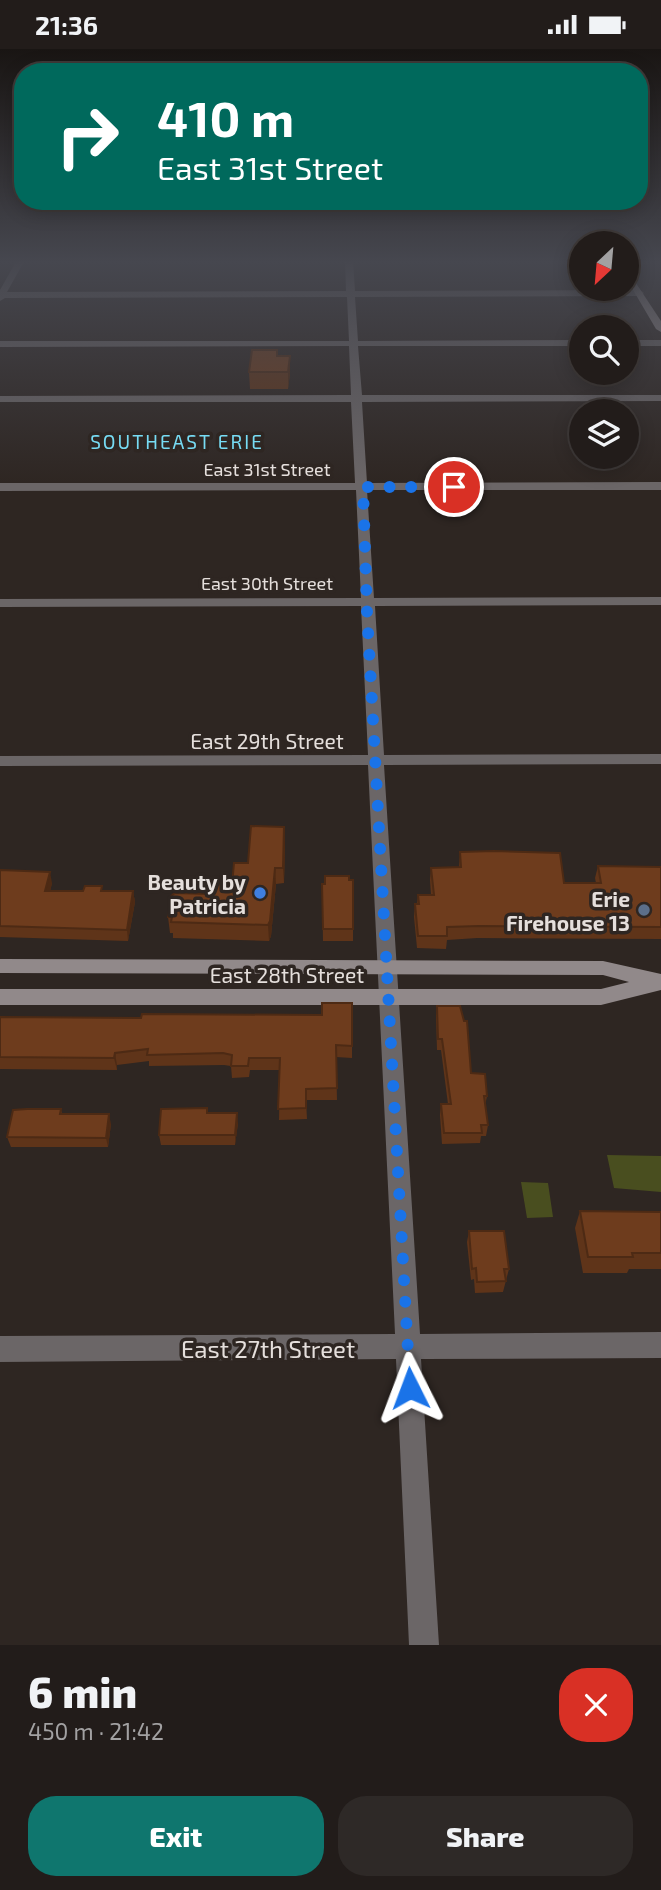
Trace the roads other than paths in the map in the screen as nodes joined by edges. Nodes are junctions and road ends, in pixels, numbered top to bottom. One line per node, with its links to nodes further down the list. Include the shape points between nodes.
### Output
1 (353, 334): 2 (street)
2 (353, 343): 3 (street); 6 (street); 9 (street)
3 (569, 343)
4 (639, 343): 5 (street)
5 (661, 343)
6 (0, 344)
7 (661, 398): 9 (street)
8 (0, 399): 9 (street)
9 (357, 399): 12 (street)
10 (661, 486): 12 (street, East 31st Street)
11 (0, 487): 12 (street, East 31st Street)
12 (363, 487): 13 (street)
13 (366, 601): 14 (street, East 30th Street); 15 (street, East 30th Street); 17 (street)
14 (661, 601)
15 (0, 603)
16 (661, 759): 17 (street, East 29th Street)
17 (376, 760): 18 (street, East 29th Street); 20 (street)
18 (0, 761)
19 (0, 966): 20 (street, East 28th Street)
20 (387, 966): 21 (street, East 28th Street, via 603,968); 22 (street)
21 (658, 982): 22 (street, East 28th Street, via 601,997)
22 (389, 996): 23 (street, East 28th Street); 25 (street)
23 (0, 997)
24 (661, 1345): 25 (street, East 27th Street)
25 (408, 1346): 26 (street, East 27th Street); 27 (street)
26 (0, 1349)
27 (425, 1645)

